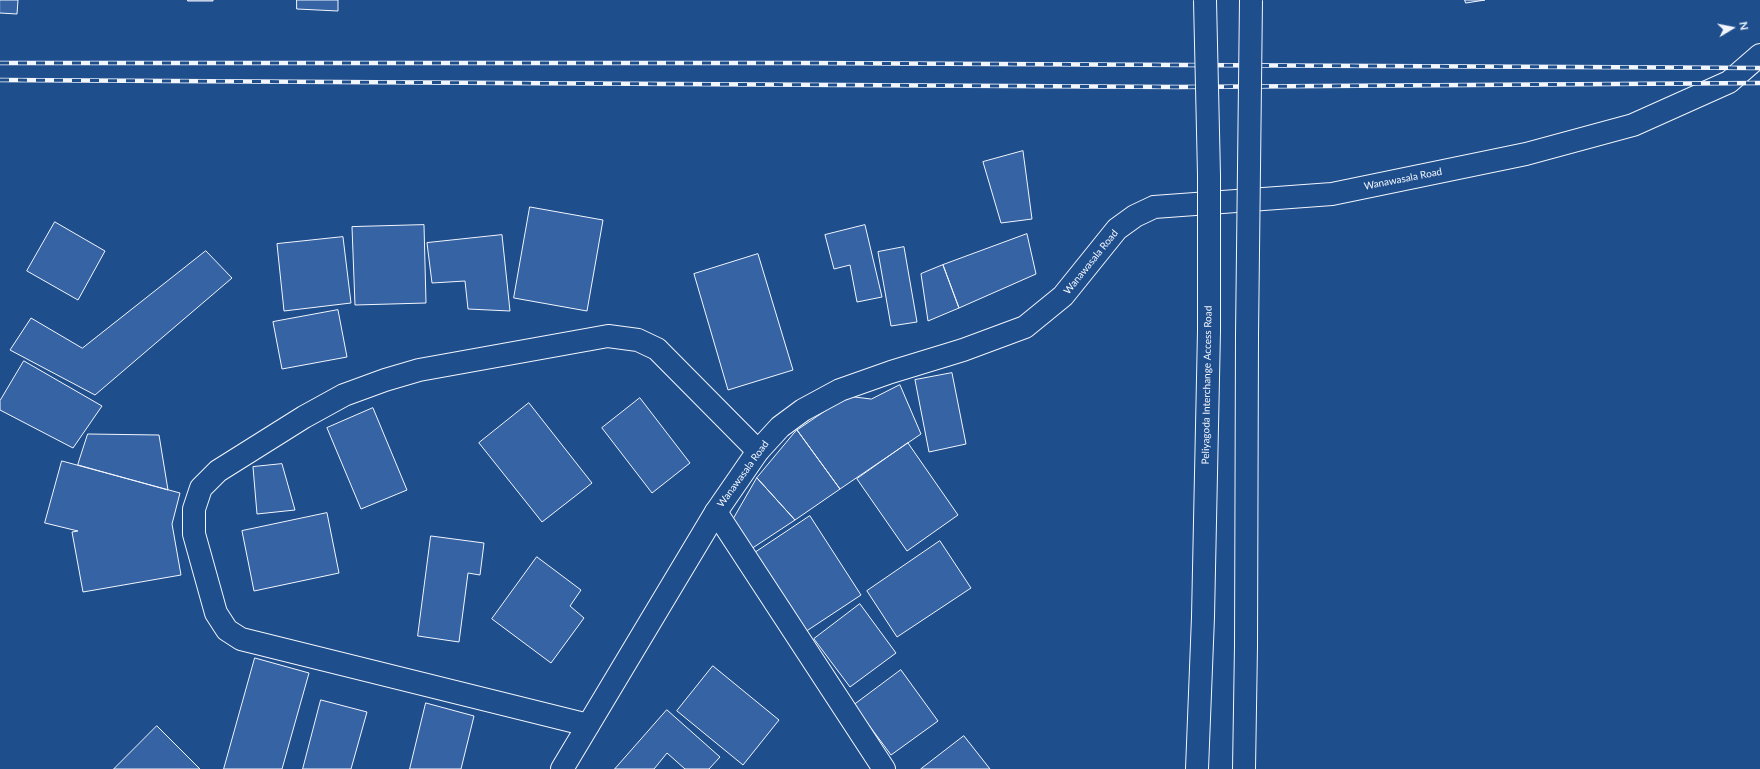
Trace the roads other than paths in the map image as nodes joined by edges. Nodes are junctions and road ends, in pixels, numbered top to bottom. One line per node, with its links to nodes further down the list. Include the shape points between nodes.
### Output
1 (1205, 0): 9 (main road, Peliyagoda Interchange Access Road, bridge, via 1209,331)
2 (1251, 0): 10 (main road, bridge)
3 (1760, 56): 4 (main road, Wanawasala Road, via 1729,82 1633,125 1526,154 1332,194 1154,207 1117,229 1063,296 1024,327 963,350 840,390 803,410 780,427)
4 (758, 451): 5 (main road, Wanawasala Road); 6 (main road, via 657,348 638,340 608,336 420,370 344,395 218,471 201,488 194,509 194,534 216,613 227,630 241,639)
5 (716, 512): 6 (main road, Wanawasala Road); 8 (main road)
6 (588, 725): 7 (main road, Wanawasala Road)
7 (562, 769)
8 (884, 769)
9 (1197, 769)
10 (1244, 769)

